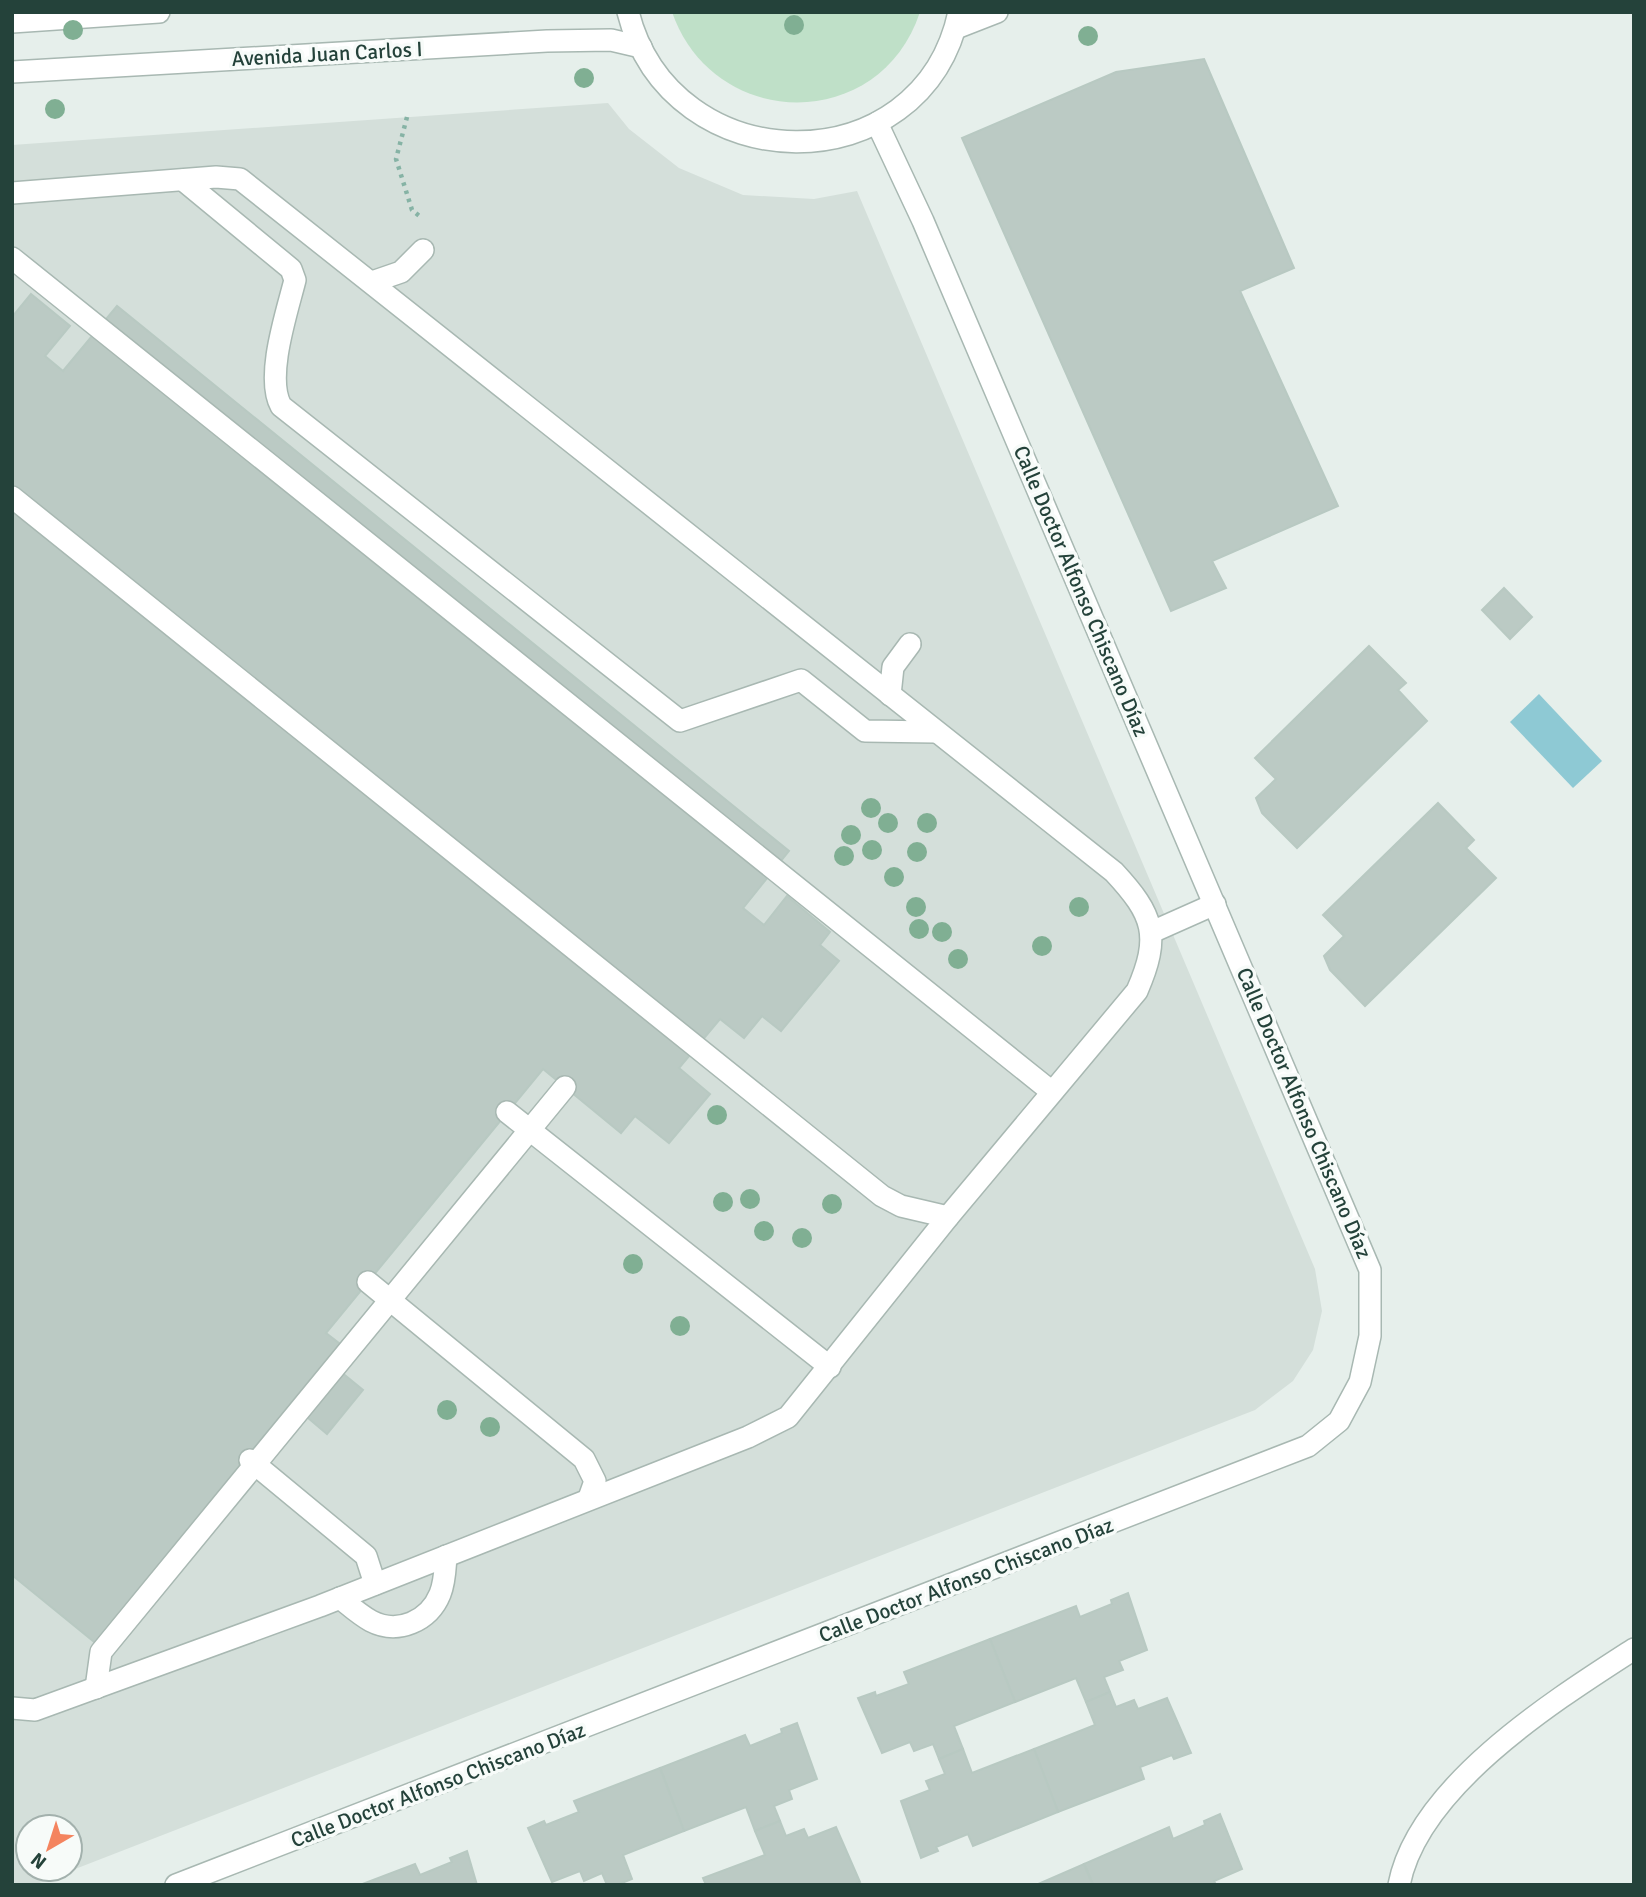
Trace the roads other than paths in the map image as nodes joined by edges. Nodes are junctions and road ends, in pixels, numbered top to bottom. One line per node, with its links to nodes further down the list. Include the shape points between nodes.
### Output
1 (159, 12): 5 (street)
2 (628, 12): 6 (street)
3 (997, 12): 4 (street)
4 (957, 20): 10 (street, via 938,66 911,97)
5 (12, 22)
6 (640, 47): 7 (street, Avenida Juan Carlos I, via 611,40 547,41); 10 (street, via 677,97 729,131 789,144 850,135)
7 (75, 68): 8 (street, Avenida Juan Carlos I); 9 (street)
8 (12, 72)
9 (12, 82)
10 (877, 122): 20 (street, Calle Doctor Alfonso Chiscano Díaz)
11 (183, 180): 12 (street); 15 (street, via 240,179); 19 (street, via 291,269 295,279 274,376 281,407 680,722 801,680 865,731)
12 (12, 193)
13 (423, 250): 15 (street, via 401,272)
14 (12, 258): 23 (street)
15 (372, 282): 18 (street)
16 (12, 497): 25 (street, via 882,1196 901,1206)
17 (910, 644): 18 (street, via 893,667)
18 (890, 695): 19 (street)
19 (935, 732): 21 (street, via 1114,872 1138,897)
20 (1215, 904): 21 (street); 36 (street, Calle Doctor Alfonso Chiscano Díaz, via 1370,1270 1370,1336 1360,1382 1339,1422 1308,1446)
21 (1152, 932): 23 (street, via 1149,964 1137,991)
22 (565, 1087): 34 (street, via 101,1652)
23 (1052, 1092): 25 (street)
24 (507, 1112): 27 (street)
25 (948, 1217): 27 (street)
26 (368, 1282): 29 (street, via 584,1459 594,1481)
27 (830, 1367): 29 (street, via 788,1417 772,1427)
28 (250, 1460): 31 (street, via 366,1556)
29 (589, 1499): 30 (street)
30 (446, 1556): 31 (street); 32 (street, via 439,1597 421,1618 408,1625 398,1628 373,1622)
31 (375, 1584): 32 (street)
32 (340, 1598): 34 (street)
33 (1634, 1649): 37 (street, via 1555,1701 1487,1755 1453,1789 1407,1856)
34 (96, 1688): 35 (street, via 35,1710)
35 (12, 1708)
36 (176, 1885)
37 (1399, 1885)

